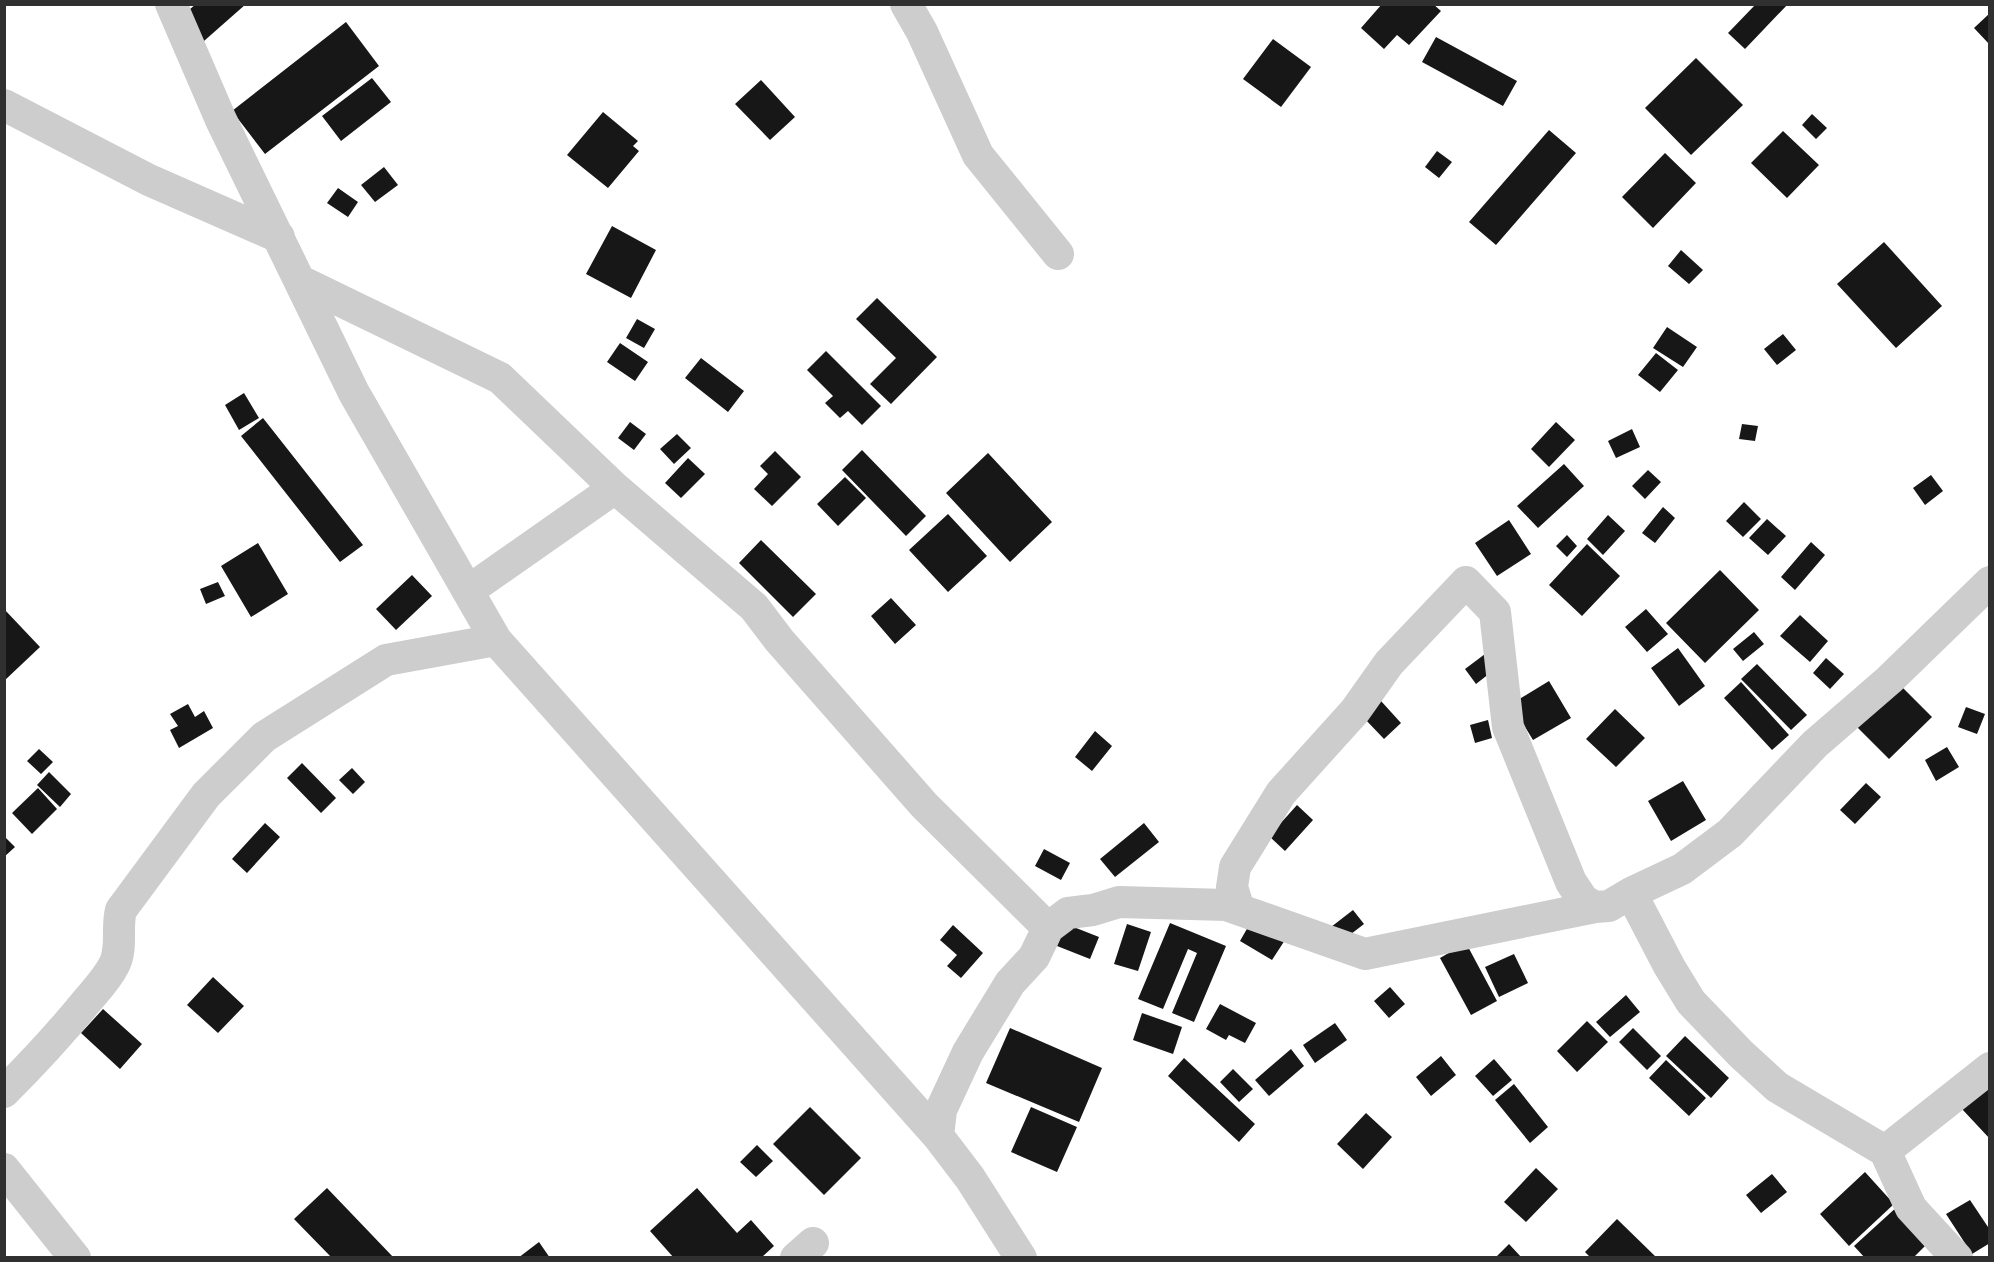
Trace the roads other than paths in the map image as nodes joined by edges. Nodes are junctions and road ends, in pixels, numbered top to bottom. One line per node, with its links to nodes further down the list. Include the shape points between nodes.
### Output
1 (171, 4): 4 (street, via 221,120)
2 (906, 4): 5 (street, via 978,155)
3 (4, 105): 4 (street, via 150,180)
4 (279, 237): 6 (street)
5 (1058, 254)
6 (300, 281): 7 (street, via 500,378); 9 (street, via 354,393)
7 (615, 488): 9 (street); 14 (street, via 754,607 924,806)
8 (1989, 582): 11 (street, via 1889,680 1815,744 1730,833 1682,869)
9 (468, 591): 10 (street)
10 (496, 640): 16 (street, via 386,660 264,736 206,795 121,910 120,950 105,979); 17 (street)
11 (1631, 893): 13 (street, via 1609,906); 18 (street, via 1691,1002 1741,1054 1777,1087)
12 (1226, 905): 13 (street, via 1365,954); 13 (street, via 1236,900 1232,887 1235,867 1281,793 1355,711 1389,663 1466,582 1495,612 1508,727 1570,882 1583,900); 14 (street, via 1119,902 1068,913)
13 (1595, 907)
14 (1048, 928): 17 (street, via 1034,957 1010,983 968,1052 941,1110)
15 (1989, 1068): 18 (street)
16 (4, 1092)
17 (938, 1136): 21 (street)
18 (1885, 1151): 22 (street, via 1911,1208)
19 (4, 1169): 20 (street)
20 (75, 1257)
21 (1021, 1257)
22 (1957, 1257)

